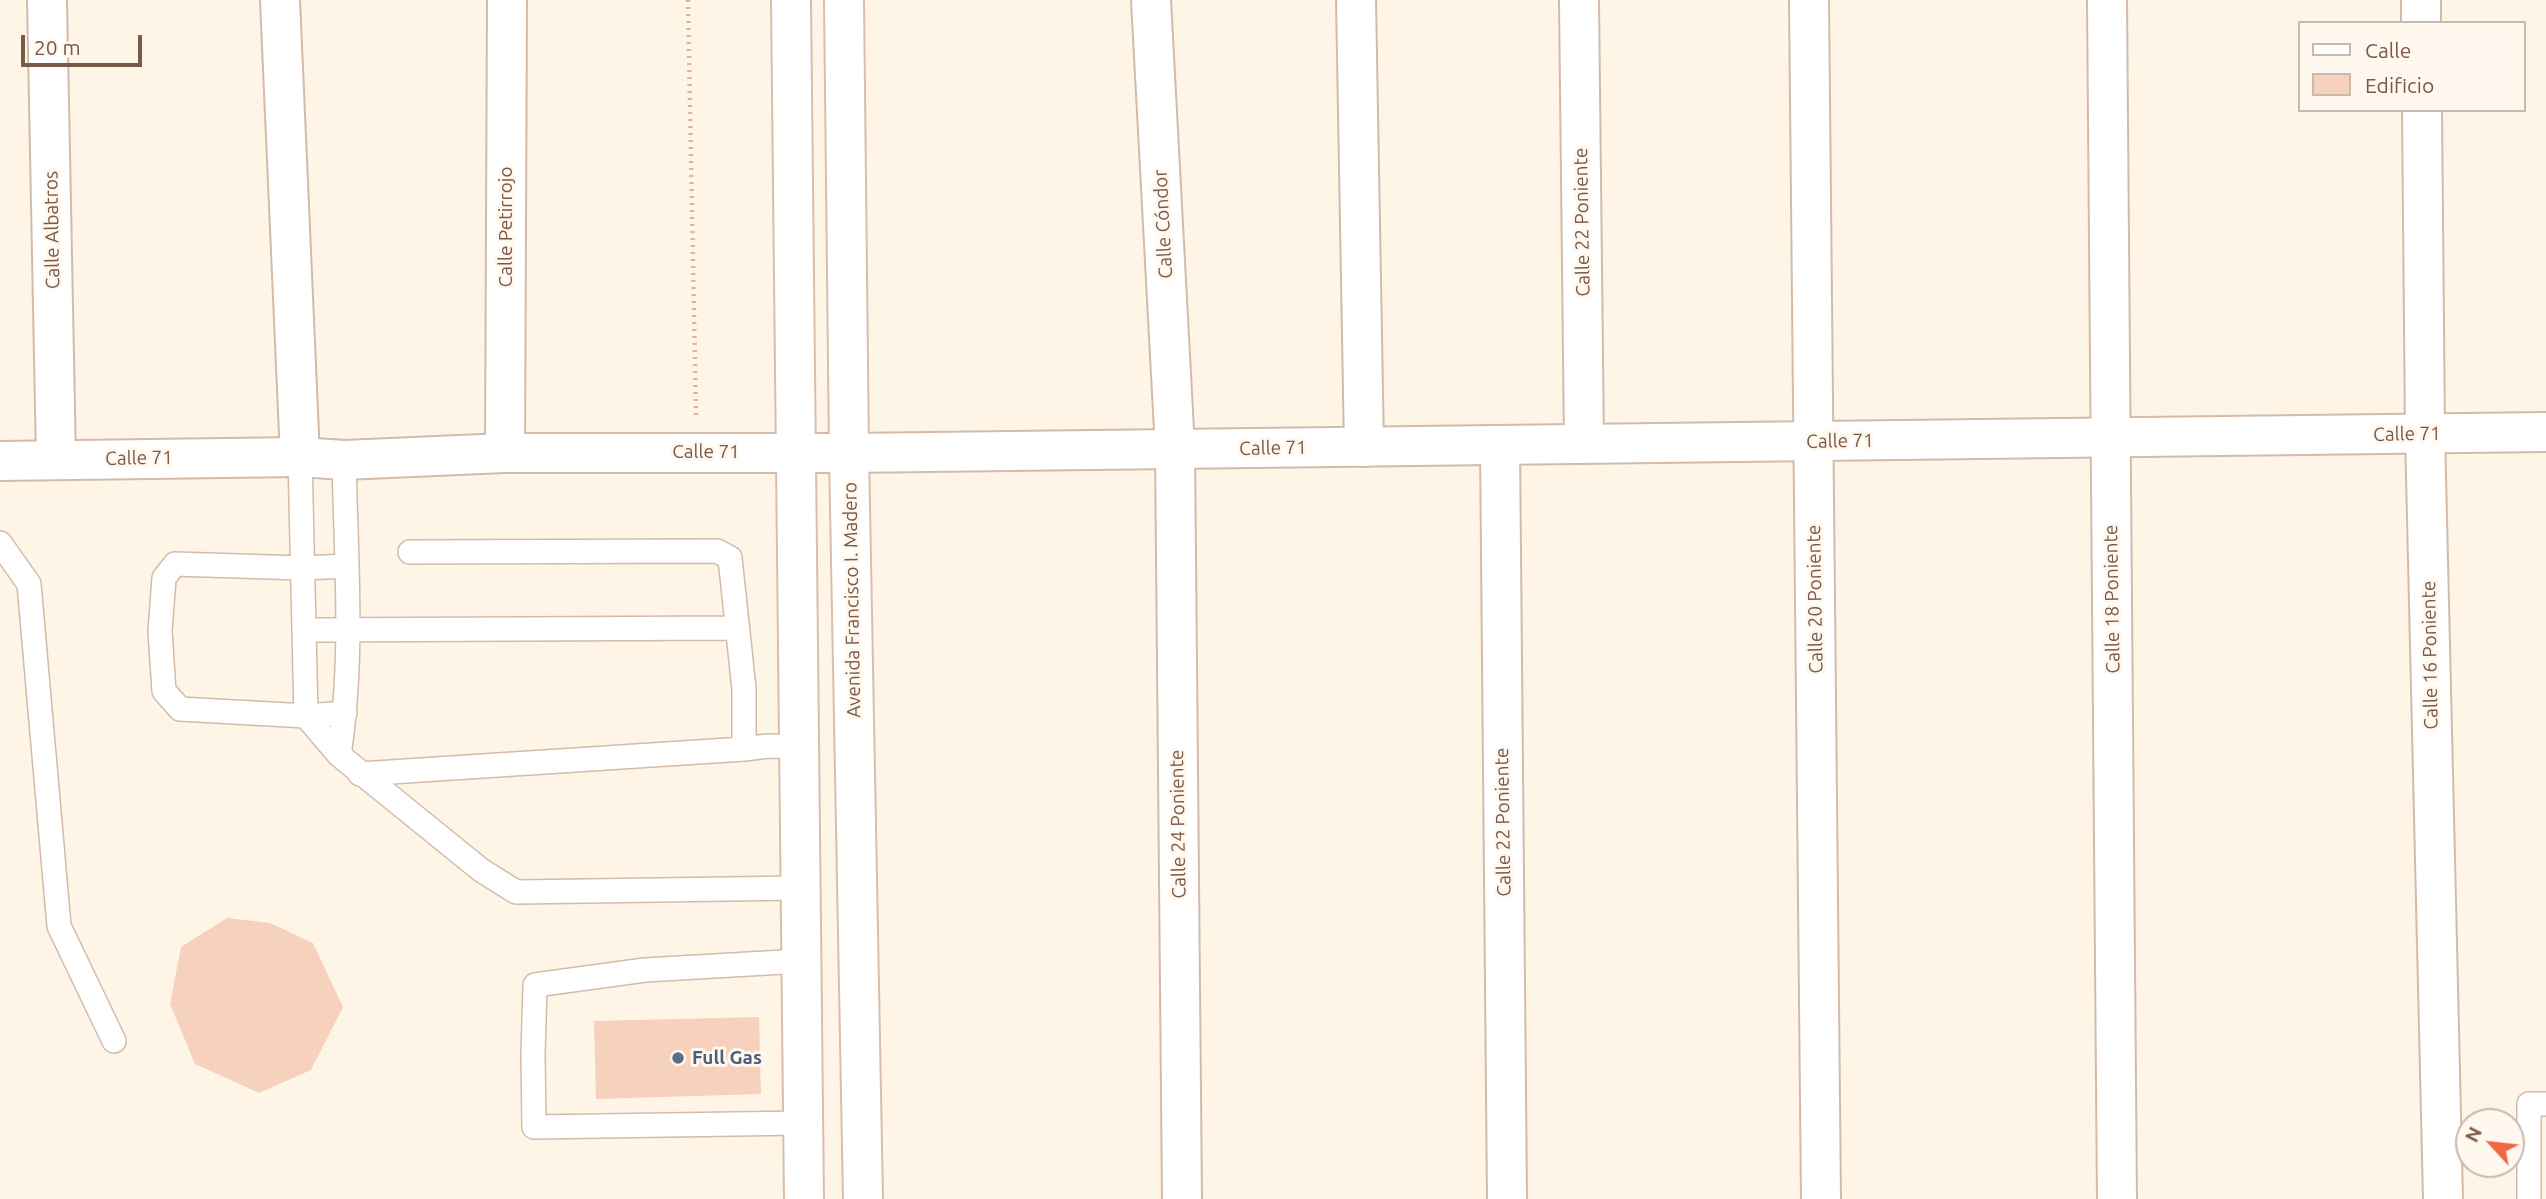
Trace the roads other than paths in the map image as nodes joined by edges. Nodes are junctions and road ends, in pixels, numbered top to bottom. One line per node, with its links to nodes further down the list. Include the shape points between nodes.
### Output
1 (47, 0): 26 (street, Calle Albatros)
2 (280, 0): 25 (street)
3 (507, 0): 22 (street, Calle Petirrojo)
4 (791, 0): 23 (street)
5 (844, 0): 24 (street, Avenida Francisco I. Madero)
6 (1151, 0): 21 (street, Calle Cóndor)
7 (1356, 0): 20 (street)
8 (1579, 0): 18 (street, Calle 22 Poniente)
9 (1809, 0): 17 (street, Calle 20 Poniente)
10 (2106, 0): 16 (street, Calle 18 Poniente)
11 (2421, 0): 12 (street)
12 (2421, 21)
13 (2422, 112): 15 (street, Calle 16 Poniente)
14 (2546, 432): 15 (street, Calle 71)
15 (2425, 433): 16 (street, Calle 71); 53 (street, Calle 16 Poniente)
16 (2111, 438): 17 (street, Calle 71); 52 (street, Calle 18 Poniente)
17 (1814, 441): 18 (street, Calle 71); 51 (street, Calle 20 Poniente)
18 (1584, 444): 19 (street, Calle 71)
19 (1500, 445): 20 (street, Calle 71); 50 (street, Calle 22 Poniente)
20 (1364, 447): 21 (street, Calle 71)
21 (1175, 449): 24 (street, Calle 71); 49 (street, Calle 24 Poniente)
22 (505, 453): 23 (street, Calle 71); 27 (street, Calle 71)
23 (798, 453): 24 (street, Calle 71); 38 (street)
24 (849, 453): 48 (street, Avenida Francisco I. Madero)
25 (300, 457): 26 (street, Calle 71); 27 (street, Calle 71); 32 (lane)
26 (56, 459): 28 (street, Calle 71)
27 (344, 460): 31 (lane)
28 (0, 461)
29 (0, 543): 44 (lane, via 29,584 59,926)
30 (410, 552): 34 (lane, via 717,551 730,558)
31 (347, 566): 32 (lane); 33 (lane)
32 (302, 568): 35 (lane); 37 (lane, via 175,564 164,578 160,631 164,691 180,709)
33 (348, 628): 34 (lane); 35 (lane); 36 (lane)
34 (737, 628): 39 (lane)
35 (305, 630): 37 (lane)
36 (345, 713): 37 (lane); 40 (lane)
37 (306, 716): 40 (lane)
38 (799, 747): 39 (lane); 42 (street)
39 (744, 749): 41 (lane)
40 (339, 755): 41 (lane)
41 (360, 774): 42 (lane, via 481,870 516,892)
42 (799, 888): 43 (street)
43 (801, 961): 46 (street); 46 (lane, via 645,970 535,985 533,1056 534,1127)
44 (114, 1041)
45 (2546, 1104): 54 (lane, via 2529,1104)
46 (802, 1123): 47 (street)
47 (804, 1199)
48 (863, 1199)
49 (1181, 1199)
50 (1507, 1199)
51 (1821, 1199)
52 (2117, 1199)
53 (2443, 1199)
54 (2529, 1199)

